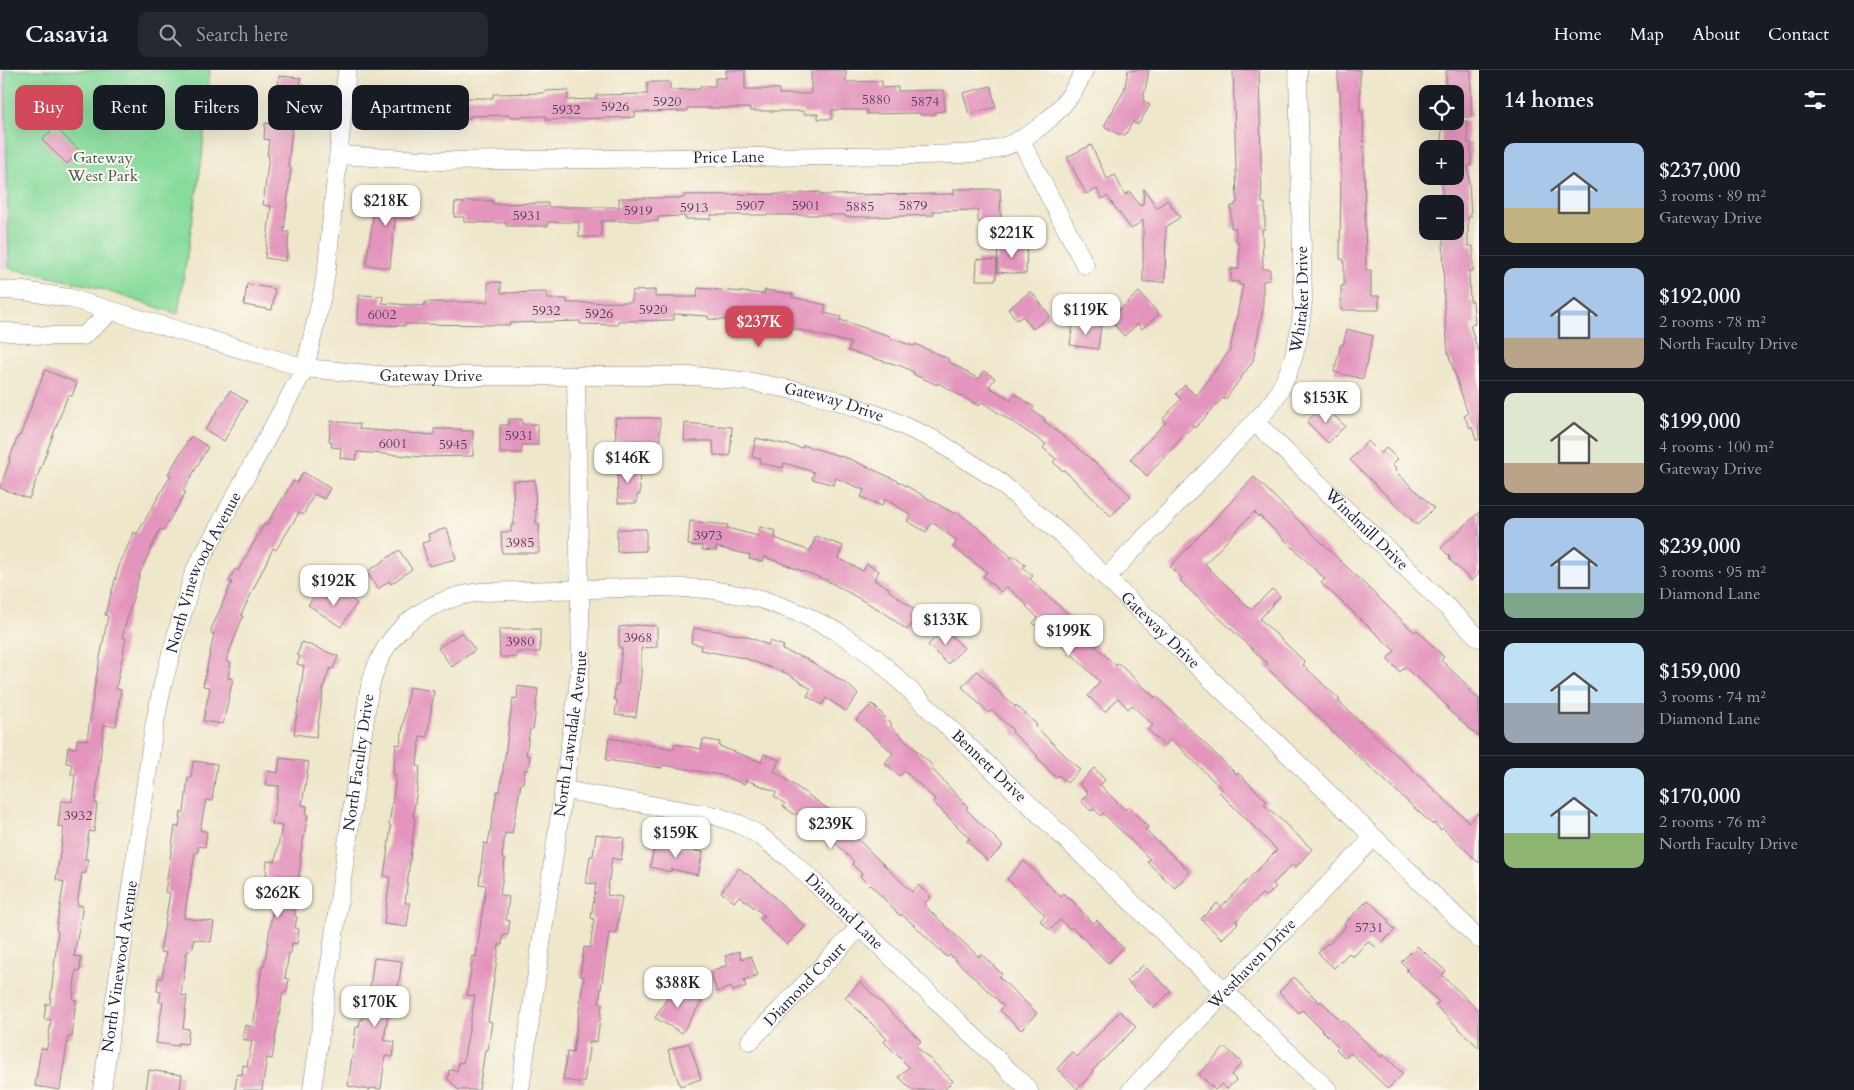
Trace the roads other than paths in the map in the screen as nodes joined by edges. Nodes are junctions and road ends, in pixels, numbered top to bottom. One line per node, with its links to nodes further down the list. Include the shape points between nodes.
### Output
1 (347, 70): 5 (street, North Vinewood Avenue)
2 (1084, 70): 4 (street, Price Lane, via 1058,111)
3 (1298, 70): 12 (street, Whitaker Drive, via 1301,324 1291,366 1274,399)
4 (1021, 141): 5 (street, Price Lane, via 986,152 938,155 462,161); 6 (street)
5 (339, 155): 10 (street, North Vinewood Avenue, via 324,282)
6 (1085, 265)
7 (0, 290): 8 (street, Gateway Drive, via 69,298)
8 (112, 311): 9 (street, via 83,336); 10 (street, Gateway Drive)
9 (0, 331)
10 (305, 368): 11 (street, Gateway Drive, via 390,376); 22 (street, North Vinewood Avenue, via 194,572 168,661 154,727)
11 (576, 376): 13 (street, Gateway Drive, via 725,378 814,394 872,412 937,441 996,479); 14 (street, North Lawndale Avenue)
12 (1255, 422): 13 (street, Whitaker Drive); 15 (street, Windmill Drive)
13 (1106, 577): 17 (street, Gateway Drive)
14 (580, 589): 16 (street, North Lawndale Avenue, via 580,678); 20 (street, Bennett Drive, via 693,587 736,594 804,614 845,636 900,678); 23 (street, North Faculty Drive, via 457,595 421,612 397,633 383,652 368,697)
15 (1478, 634)
16 (564, 790): 18 (street, Diamond Lane, via 703,812 739,824 772,844); 24 (street, North Lawndale Avenue)
17 (1374, 838): 19 (street, Gateway Drive); 20 (street, Westhaven Drive)
18 (860, 927): 21 (street, Diamond Court); 25 (street, Diamond Lane)
19 (1479, 939)
20 (1226, 992): 26 (street, Westhaven Drive); 27 (street, Bennett Drive)
21 (750, 1040)
22 (102, 1090)
23 (312, 1090)
24 (520, 1090)
25 (1029, 1090)
26 (1130, 1090)
27 (1328, 1090)

